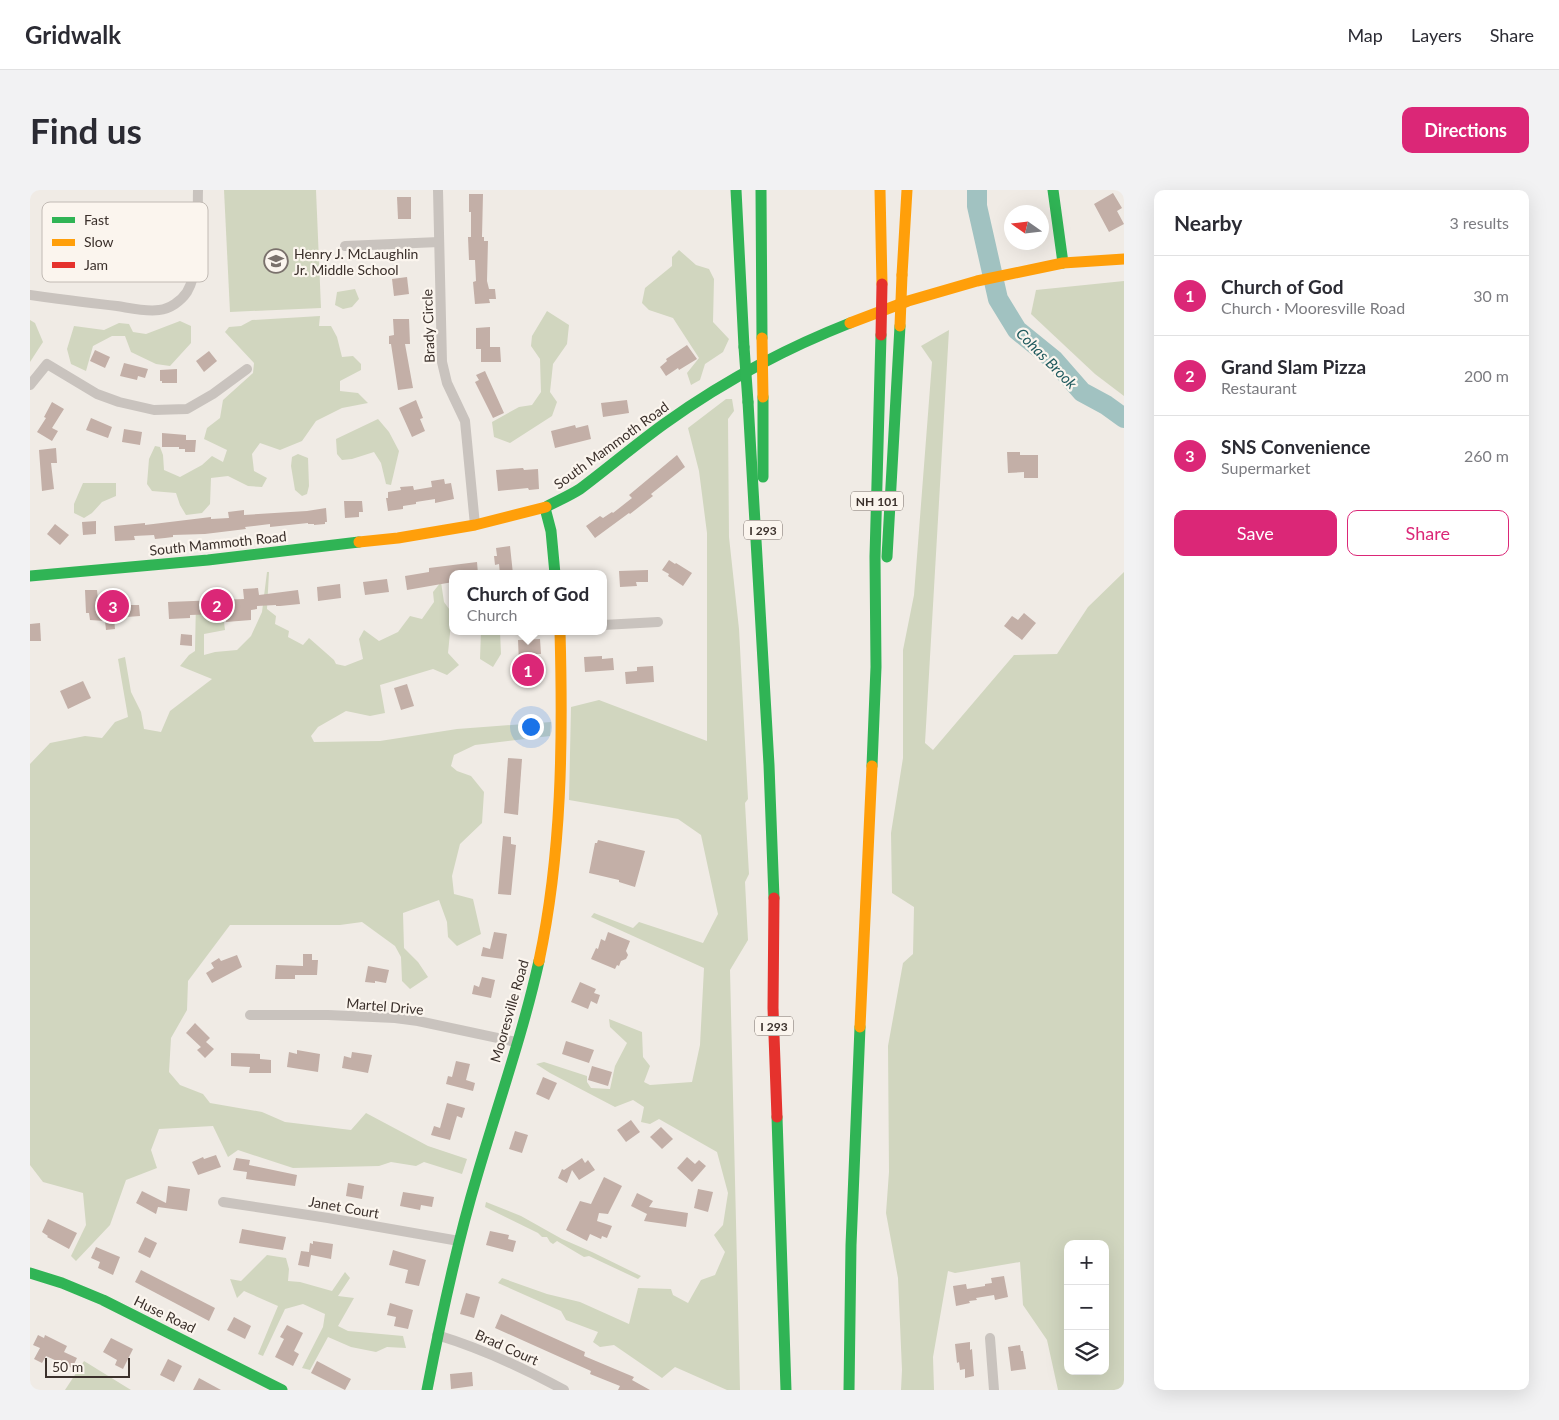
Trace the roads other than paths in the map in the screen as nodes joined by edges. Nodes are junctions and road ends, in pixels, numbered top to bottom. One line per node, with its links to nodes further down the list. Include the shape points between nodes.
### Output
1 (438, 190): 7 (street, Brady Circle)
2 (736, 190): 22 (main road, bridge)
3 (761, 190): 22 (main road, I 293, bridge)
4 (880, 190): 23 (main road, NH 101, bridge, via 882,284 875,557)
5 (907, 190): 23 (main road, bridge, via 888,545)
6 (1053, 190): 10 (main road)
7 (439, 242): 8 (street); 16 (street, Brady Circle, via 442,362 447,383 465,421)
8 (345, 246)
9 (1124, 259): 10 (main road, South Mammoth Road)
10 (1062, 263): 15 (main road, South Mammoth Road, via 955,286 883,310 775,356 685,410 578,490)
11 (190, 282): 12 (street, via 179,301 158,310)
12 (30, 295)
13 (247, 369): 14 (street, via 187,409 154,410 118,402 97,394 46,364)
14 (30, 385)
15 (545, 508): 16 (main road, South Mammoth Road); 17 (main road)
16 (475, 525): 18 (main road, South Mammoth Road, via 335,546)
17 (555, 570)
18 (30, 576)
19 (658, 622): 20 (street)
20 (607, 625)
21 (560, 635): 25 (main road, Mooresville Road, via 561,756 554,872 535,978)
22 (764, 663): 34 (main road, I 293, via 774,901 773,1008)
23 (876, 667): 35 (main road, via 851,1244)
24 (250, 1015): 25 (street, Martel Drive, via 395,1018)
25 (516, 1042): 27 (main road, Mooresville Road)
26 (223, 1202): 27 (street, Janet Court)
27 (459, 1241): 29 (main road, Mooresville Road)
28 (30, 1273): 31 (main road, Huse Road, via 103,1300)
29 (437, 1336): 32 (main road, Mooresville Road); 33 (street, Brad Court, via 496,1355)
30 (990, 1338): 36 (street)
31 (282, 1390)
32 (427, 1390)
33 (564, 1390)
34 (786, 1390)
35 (849, 1390)
36 (994, 1390)

